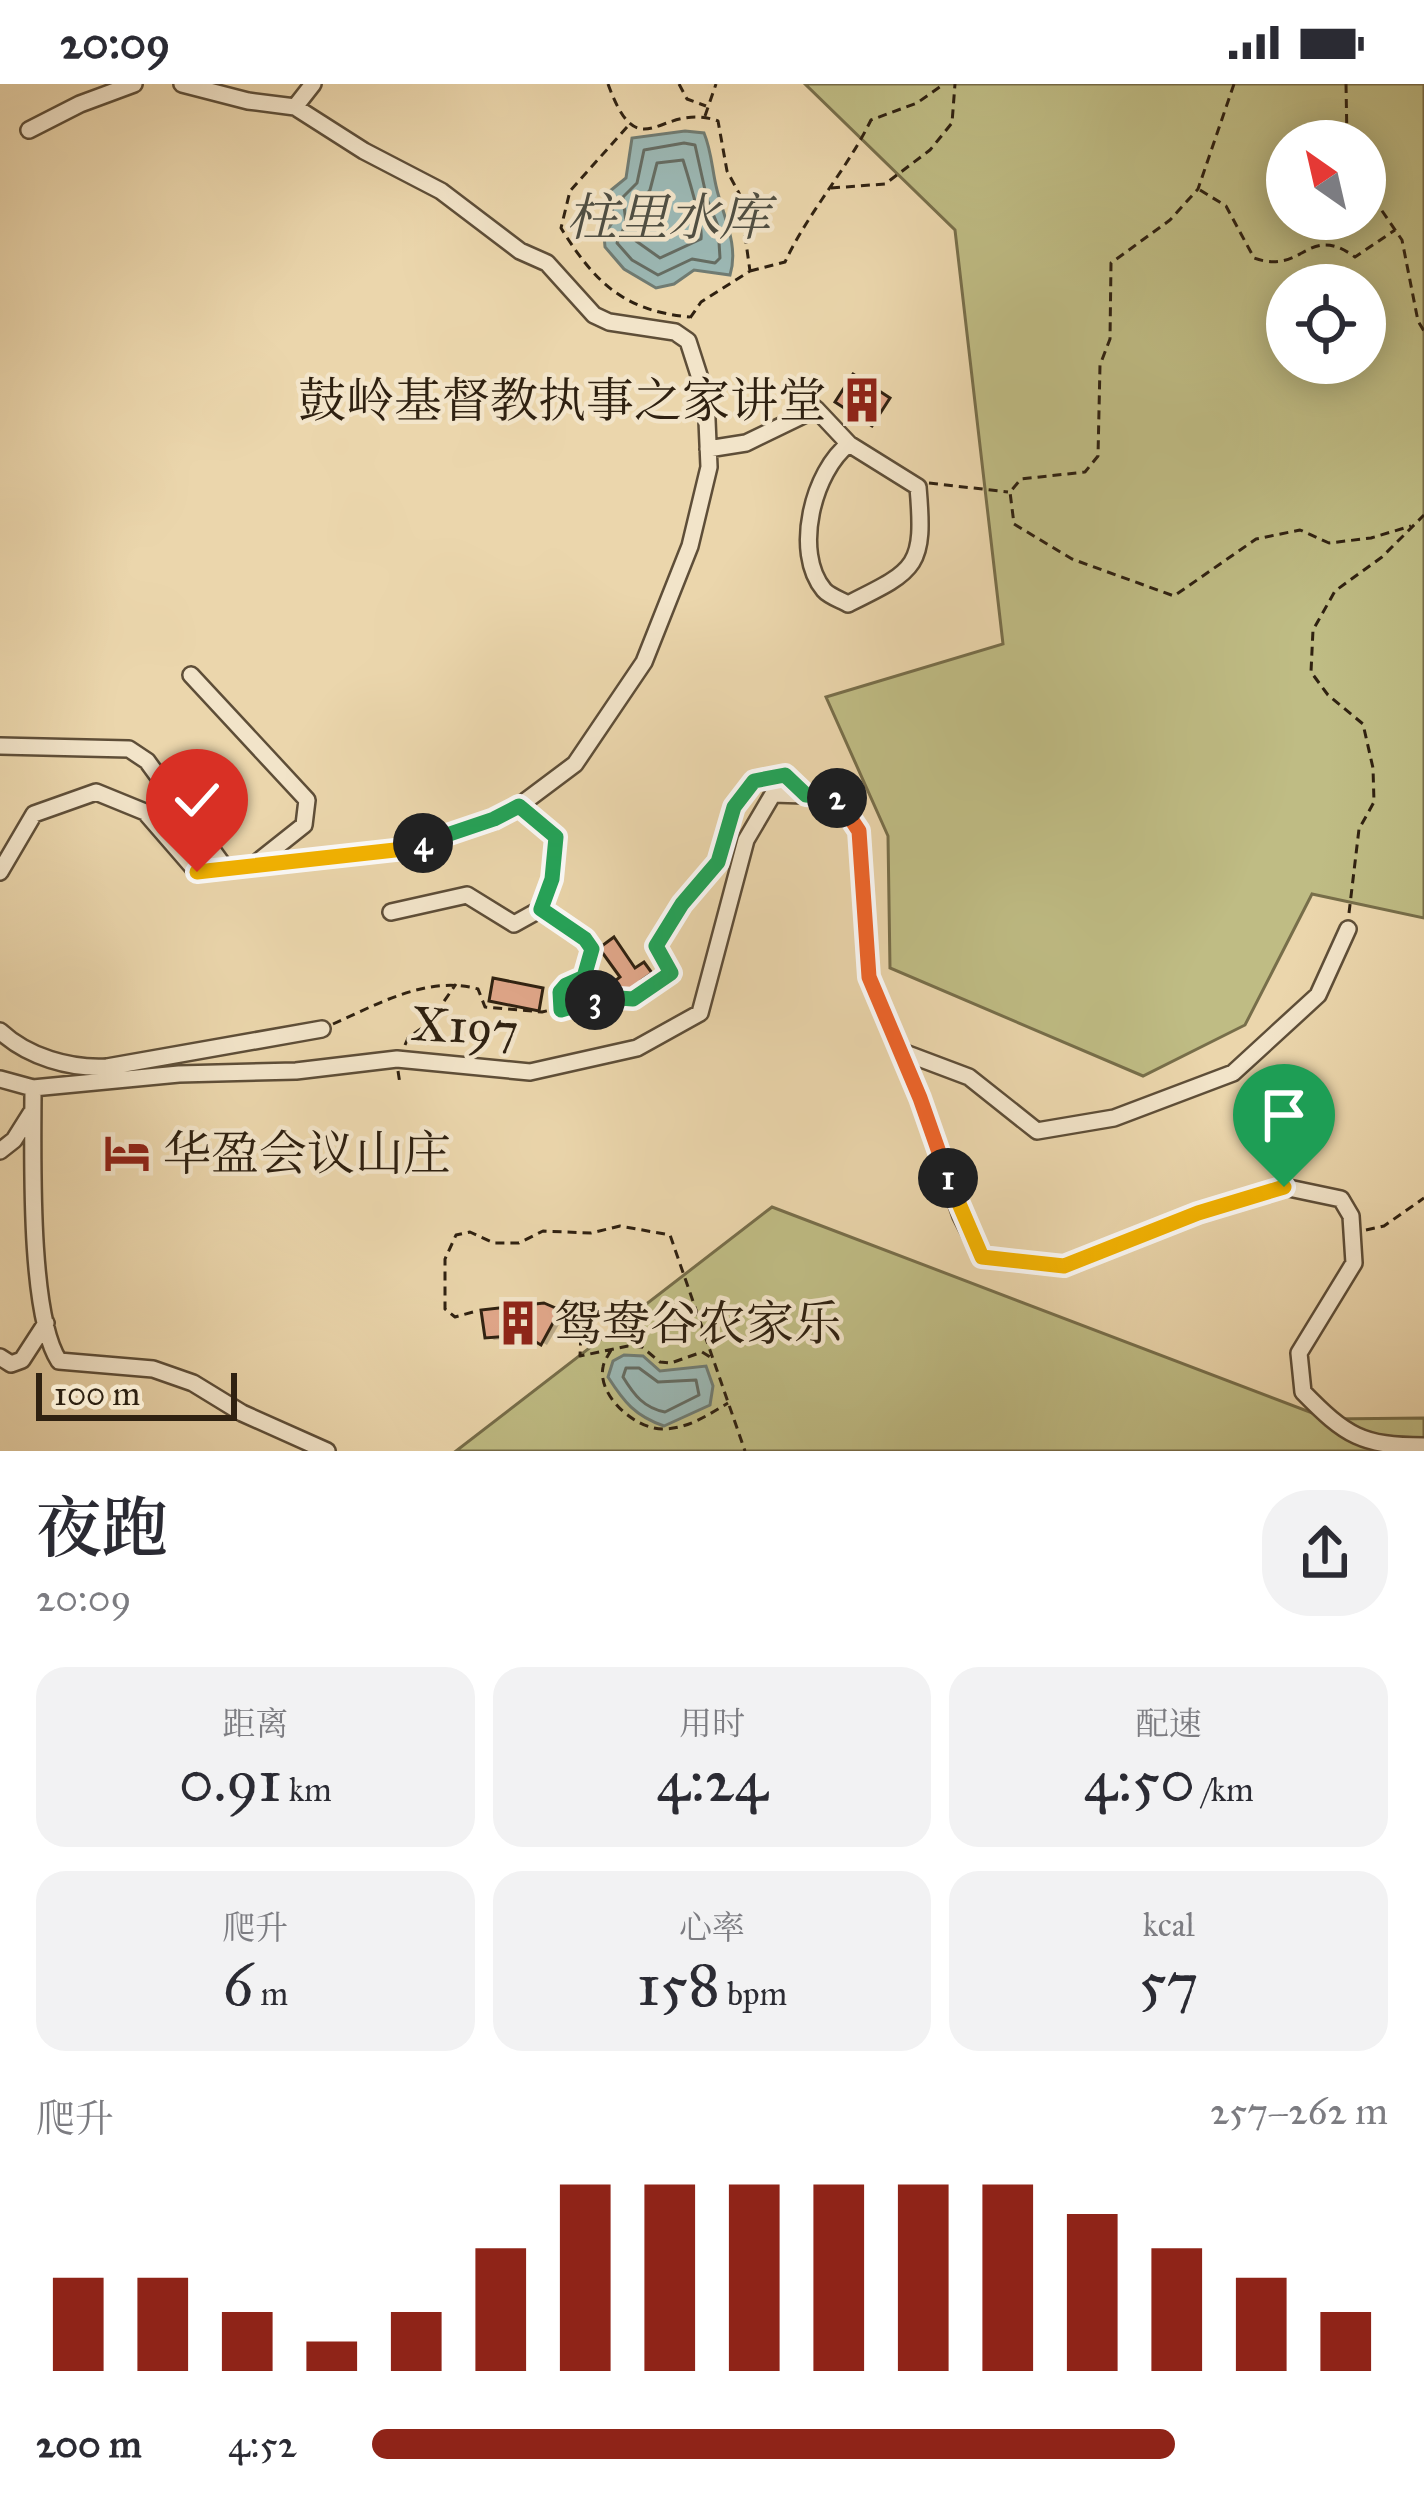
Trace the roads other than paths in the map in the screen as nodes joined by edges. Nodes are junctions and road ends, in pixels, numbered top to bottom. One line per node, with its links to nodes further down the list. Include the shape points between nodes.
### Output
1 (134, 84): 5 (street)
2 (182, 84): 4 (street)
3 (313, 84): 4 (street)
4 (295, 107): 7 (street, via 547,263 595,315 688,341 706,397)
5 (28, 130)
6 (849, 444): 6 (street, via 918,487 918,551 904,577 848,604 824,591 810,542 811,511 831,457); 7 (street, via 816,409 746,443)
7 (708, 449): 11 (street, via 689,545 644,662 575,764)
8 (191, 675): 12 (street, via 307,800 304,825)
9 (0, 746): 13 (street, via 129,748)
10 (806, 795): 17 (street, via 785,775 754,781 734,807 718,862 656,946); 20 (street, via 836,796 859,831 869,977); 23 (street, X197 / X197, via 773,794 746,840 700,1013 637,1048 530,1072 398,1059)
11 (519, 806): 12 (street, via 404,849); 15 (street, via 556,837 541,909 514,924 467,895)
12 (252, 866): 13 (street)
13 (226, 869): 14 (street, via 197,872 145,812 96,792 34,814)
14 (0, 872)
15 (392, 912)
16 (1348, 928): 20 (street, via 1318,995 1233,1072 1114,1118 1037,1130 969,1077)
17 (671, 973)
18 (322, 1029): 21 (street)
19 (0, 1030): 21 (street, via 14,1044 76,1069)
20 (900, 1051): 29 (street, via 982,1257 1064,1266 1284,1187 1341,1199 1351,1216 1354,1263 1299,1353 1303,1392 1344,1430 1378,1446)
21 (107, 1067): 23 (street)
22 (1, 1077): 24 (street, X197 / X197)
23 (74, 1084): 24 (street, X197 / X197)
24 (33, 1088): 25 (street)
25 (33, 1110): 26 (street); 27 (street)
26 (0, 1151)
27 (46, 1323): 28 (street, via 22,1360); 30 (street, via 59,1361 153,1369)
28 (0, 1357)
29 (1424, 1445)
30 (327, 1451)

